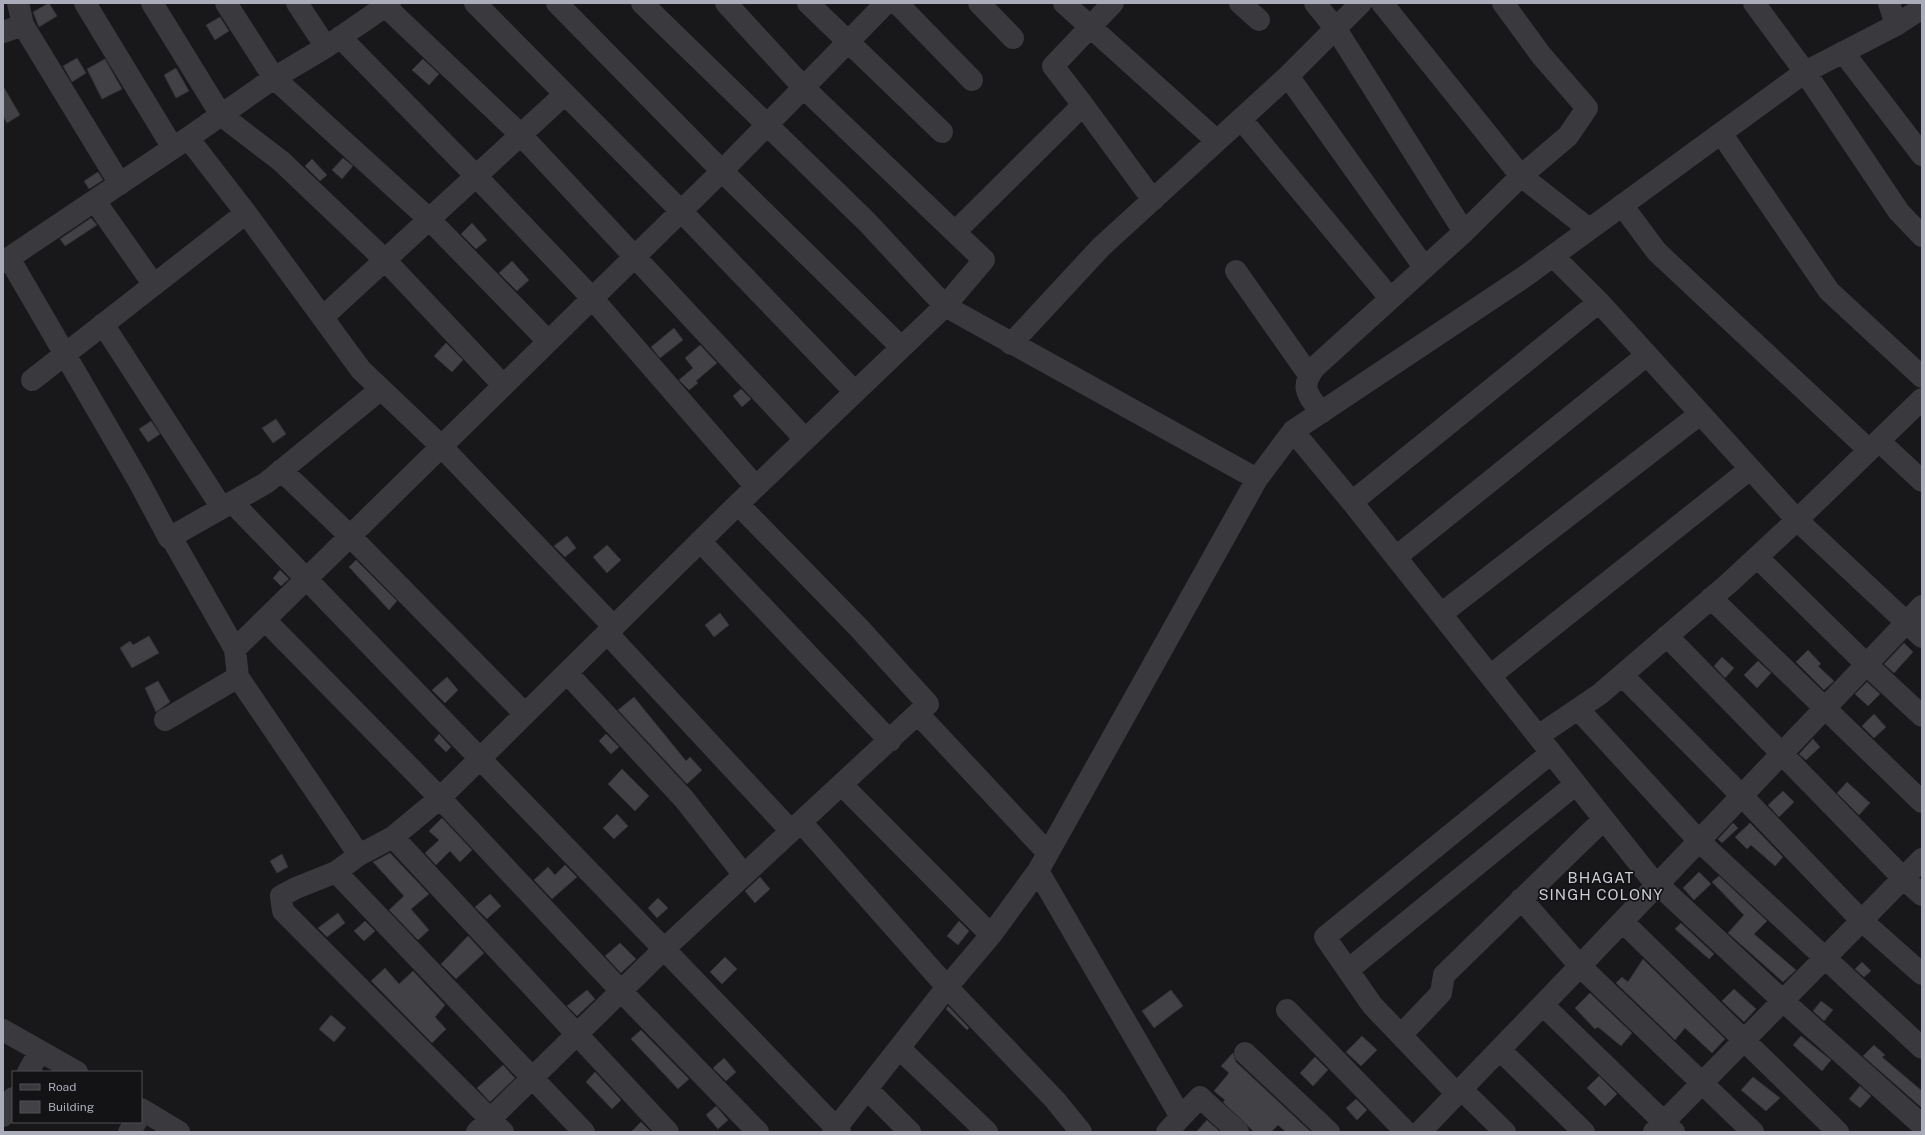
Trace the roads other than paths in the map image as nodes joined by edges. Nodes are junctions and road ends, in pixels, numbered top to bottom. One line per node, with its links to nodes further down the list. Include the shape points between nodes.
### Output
1 (18, 3): 28 (street)
2 (85, 3): 48 (street)
3 (152, 3): 41 (street)
4 (226, 3): 36 (street)
5 (297, 3): 31 (street)
6 (475, 3): 39 (street)
7 (557, 3): 50 (street)
8 (642, 3): 43 (street)
9 (726, 3): 38 (street)
10 (808, 3): 32 (street)
11 (886, 3): 32 (street)
12 (896, 3): 37 (street)
13 (979, 3): 30 (street)
14 (1064, 3): 27 (street)
15 (1113, 3): 27 (street)
16 (1240, 3): 25 (street)
17 (1315, 3): 29 (street)
18 (1361, 3): 29 (street)
19 (1382, 3): 52 (street)
20 (1503, 3): 52 (street, via 1541,55 1587,108 1568,136)
21 (1754, 3): 34 (street)
22 (1889, 3): 26 (street)
23 (385, 4): 31 (street); 46 (street)
24 (1922, 8): 26 (street)
25 (1259, 20)
26 (1896, 25): 33 (street)
27 (1089, 28): 40 (street, via 1052,66); 47 (street)
28 (13, 29): 53 (street)
29 (1336, 29): 35 (street); 62 (street)
30 (1013, 38)
31 (333, 42): 36 (street); 51 (street)
32 (848, 43): 38 (street); 44 (street)
33 (1842, 52): 34 (street); 49 (street)
34 (1805, 72): 45 (street); 63 (street, via 1899,212)
35 (1288, 76): 42 (street); 68 (street)
36 (274, 78): 41 (street); 59 (street)
37 (972, 80)
38 (804, 88): 43 (street); 61 (street)
39 (565, 94): 46 (street); 57 (street)
40 (1083, 105): 54 (street); 61 (street)
41 (221, 115): 48 (street); 67 (street, via 281,161)
42 (1241, 119): 47 (street); 72 (street)
43 (766, 124): 50 (street); 74 (street, via 867,222)
44 (942, 132)
45 (1721, 133): 56 (street); 83 (street, via 1829,291)
46 (521, 135): 51 (street); 64 (street)
47 (1217, 142): 54 (street)
48 (180, 143): 53 (street); 58 (street)
49 (1922, 156)
50 (722, 171): 57 (street); 79 (street)
51 (476, 176): 59 (street); 71 (street)
52 (1521, 176): 60 (street); 62 (street)
53 (120, 184): 55 (street)
54 (1153, 200): 78 (street, via 1101,248)
55 (95, 201): 66 (street); 70 (street)
56 (1622, 205): 60 (street); 94 (street, via 1657,252)
57 (681, 211): 64 (street); 87 (street)
58 (246, 213): 70 (street); 75 (street)
59 (429, 219): 67 (street); 77 (street)
60 (1589, 229): 65 (street)
61 (954, 232): 74 (street, via 984,260)
62 (1464, 232): 68 (street)
63 (1922, 236)
64 (634, 256): 71 (street); 92 (street)
65 (1553, 256): 73 (street); 89 (street)
66 (6, 260): 80 (street)
67 (385, 260): 75 (street); 85 (street)
68 (1424, 267): 72 (street)
69 (1236, 271): 82 (street)
70 (154, 285): 76 (street)
71 (592, 298): 77 (street); 99 (street)
72 (1390, 298): 82 (street)
73 (1599, 302): 81 (street); 100 (street)
74 (945, 306): 78 (street); 79 (street)
75 (323, 318): 86 (street, via 361,370)
76 (104, 324): 80 (street); 102 (street)
77 (548, 341): 85 (street)
78 (1011, 344): 97 (street)
79 (902, 347): 87 (street)
80 (64, 355): 84 (street); 105 (street, via 169,538)
81 (1647, 355): 90 (street); 107 (street)
82 (1309, 375): 89 (street, via 1306,390)
83 (1922, 377)
84 (32, 380)
85 (503, 385): 93 (street)
86 (381, 389): 93 (street); 96 (street)
87 (855, 392): 92 (street)
88 (1922, 399): 94 (street)
89 (1321, 413): 91 (street)
90 (1700, 414): 95 (street); 112 (street)
91 (1293, 432): 97 (street); 100 (street)
92 (805, 439): 99 (street)
93 (441, 446): 104 (street); 115 (street)
94 (1874, 446): 98 (street); 103 (street)
95 (1750, 469): 103 (street); 122 (street)
96 (281, 470): 102 (street, via 266,483); 104 (street)
97 (1257, 479): 146 (street)
98 (1922, 482)
99 (756, 486): 101 (street)
100 (1352, 502): 107 (street)
101 (738, 504): 106 (street); 127 (street, via 859,628 928,704)
102 (227, 505): 105 (street); 109 (street)
103 (1797, 520): 108 (street); 114 (street)
104 (350, 536): 109 (street); 126 (street)
105 (171, 537): 118 (street)
106 (700, 541): 115 (street); 131 (street)
107 (1396, 557): 112 (street)
108 (1757, 557): 110 (street); 119 (street)
109 (306, 580): 113 (street); 134 (street)
110 (1711, 598): 116 (street); 124 (street)
111 (1922, 606): 114 (street)
112 (1441, 614): 122 (street)
113 (265, 620): 118 (street); 138 (street)
114 (1907, 622): 117 (street); 119 (street)
115 (610, 630): 120 (street); 141 (street)
116 (1667, 636): 121 (street); 133 (street)
117 (1922, 637)
118 (235, 649): 123 (street)
119 (1866, 665): 124 (street); 128 (street)
120 (567, 673): 126 (street); 148 (street, via 684,799)
121 (1622, 675): 125 (street); 137 (street)
122 (1490, 676): 130 (street)
123 (238, 677): 129 (street); 144 (street)
124 (1826, 708): 133 (street); 139 (street)
125 (1578, 709): 130 (street); 143 (street)
126 (525, 714): 134 (street)
127 (919, 715): 131 (street); 146 (street)
128 (1922, 716)
129 (164, 720)
130 (1538, 736): 132 (street)
131 (890, 741): 136 (street)
132 (1551, 753): 135 (street); 159 (street, via 1325,937)
133 (1782, 754): 137 (street); 149 (street)
134 (480, 760): 138 (street); 156 (street)
135 (1576, 784): 140 (street); 159 (street)
136 (842, 785): 141 (street); 155 (street)
137 (1742, 796): 143 (street); 153 (street)
138 (440, 798): 142 (street); 162 (street)
139 (1922, 802)
140 (1604, 819): 150 (street); 152 (street)
141 (796, 827): 148 (street); 161 (street)
142 (393, 837): 144 (street); 167 (street)
143 (1699, 841): 150 (street); 157 (street)
144 (359, 855): 147 (street)
145 (1922, 859): 149 (street)
146 (1043, 862): 155 (street); 185 (street)
147 (336, 872): 177 (street); 187 (street, via 281,896 283,911)
148 (744, 875): 156 (street)
149 (1903, 878): 151 (street); 153 (street)
150 (1657, 886): 154 (street); 163 (street)
151 (1922, 895)
152 (1521, 900): 158 (street); 168 (street, via 1444,975 1441,992)
153 (1861, 920): 157 (street); 160 (street)
154 (1623, 922): 158 (street); 169 (street)
155 (991, 935): 161 (street)
156 (664, 949): 162 (street); 189 (street)
157 (1825, 958): 163 (street); 171 (street)
158 (1580, 966): 164 (street); 178 (street)
159 (1348, 970): 168 (street, via 1372,1005)
160 (1922, 974)
161 (946, 987): 170 (street); 197 (street, via 1055,1100)
162 (621, 991): 167 (street); 194 (street)
163 (1783, 1000): 169 (street); 186 (street)
164 (1543, 1005): 173 (street); 188 (street)
165 (1287, 1010): 200 (street)
166 (3, 1030): 172 (street)
167 (576, 1035): 177 (street); 193 (street)
168 (1401, 1035): 180 (street)
169 (1743, 1041): 178 (street); 205 (street)
170 (899, 1048): 179 (street); 196 (street)
171 (1922, 1048)
172 (40, 1050): 175 (street); 176 (street)
173 (1500, 1050): 180 (street); 203 (street)
174 (1245, 1053): 199 (street)
175 (29, 1071)
176 (75, 1071)
177 (532, 1078): 187 (street); 192 (street)
178 (1701, 1084): 188 (street); 204 (street)
179 (867, 1089): 189 (street); 195 (street)
180 (1459, 1092): 201 (street); 202 (street)
181 (12, 1100): 183 (street)
182 (142, 1115): 191 (street)
183 (3, 1116)
184 (134, 1123): 190 (street)
185 (1174, 1125): 198 (street, via 1200,1097)
186 (1922, 1126)
187 (490, 1127)
188 (1664, 1129)
189 (837, 1131)
190 (129, 1132)
191 (179, 1132)
192 (584, 1132)
193 (668, 1132)
194 (758, 1132)
195 (910, 1132)
196 (987, 1132)
197 (1081, 1132)
198 (1238, 1132)
199 (1329, 1132)
200 (1406, 1132)
201 (1420, 1132)
202 (1505, 1132)
203 (1584, 1132)
204 (1753, 1132)
205 (1838, 1132)

